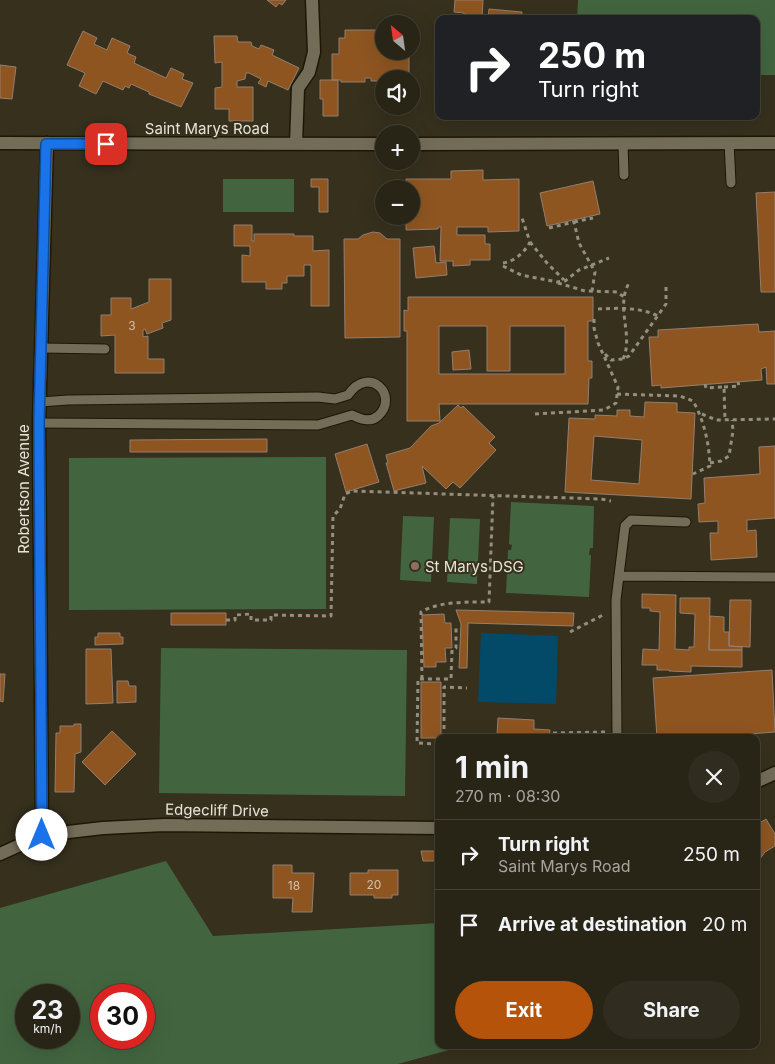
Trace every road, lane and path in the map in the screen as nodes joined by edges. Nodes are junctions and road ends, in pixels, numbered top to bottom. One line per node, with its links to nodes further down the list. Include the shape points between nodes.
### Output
1 (312, 0): 7 (street, via 314,52 309,72 298,88)
2 (623, 142): 3 (street); 9 (street); 10 (lane)
3 (729, 142): 5 (street); 11 (lane)
4 (0, 143): 6 (street, Saint Marys Road)
5 (775, 143)
6 (46, 144): 7 (street, Saint Marys Road); 29 (street, Robertson Avenue)
7 (296, 144): 8 (street, Saint Marys Road)
8 (375, 144)
9 (420, 144)
10 (624, 175)
11 (731, 183)
12 (521, 214): 16 (path)
13 (593, 218): 14 (path)
14 (574, 222): 15 (path); 18 (path, via 579,243)
15 (549, 228)
16 (530, 242): 19 (path); 20 (path, via 517,258 503,264 521,275)
17 (609, 258): 18 (path)
18 (593, 265): 19 (path); 23 (path)
19 (565, 280): 20 (path)
20 (557, 282): 23 (path)
21 (630, 283): 24 (path)
22 (666, 284): 27 (path, via 666,304)
23 (592, 291): 24 (path, via 617,292)
24 (624, 297): 25 (path)
25 (624, 308): 26 (path); 27 (path); 32 (path, via 627,351)
26 (598, 309)
27 (658, 316): 32 (path, via 629,356)
28 (594, 319): 31 (path)
29 (41, 348): 30 (lane); 37 (street, Robertson Avenue)
30 (105, 348)
31 (602, 352): 32 (path, via 611,360); 36 (path, via 618,387)
32 (623, 359)
33 (738, 382): 35 (path, via 739,386)
34 (705, 384): 35 (path, via 706,388)
35 (724, 387): 41 (path)
36 (617, 394): 38 (path, via 616,403 604,410); 39 (path, via 680,396 693,400)
37 (40, 402): 43 (street, Robertson Avenue); 43 (lane, via 335,399 348,395 354,386 364,382 375,383 383,390 386,401 383,411 375,418 364,420 352,414 318,426)
38 (535, 414)
39 (701, 414): 41 (path); 44 (path)
40 (775, 419): 42 (path)
41 (725, 420): 42 (path)
42 (732, 420): 44 (path, via 729,456)
43 (39, 423): 68 (street, Robertson Avenue)
44 (710, 463): 45 (path, via 710,466)
45 (693, 474)
46 (493, 496): 47 (path); 52 (path, via 345,494 340,509 333,516 331,616 271,615 271,620 251,620 251,614 235,615 235,620); 55 (path, via 489,602 464,602 421,612)
47 (611, 501)
48 (686, 522): 49 (lane, via 629,521)
49 (620, 576): 50 (lane); 63 (lane, via 616,600)
50 (775, 576)
51 (606, 613): 54 (path)
52 (226, 620)
53 (456, 626): 56 (path, via 451,679)
54 (570, 632)
55 (422, 679): 56 (path); 64 (path, via 418,679 417,743)
56 (444, 680): 57 (path)
57 (444, 687): 58 (path); 61 (path)
58 (467, 688)
59 (575, 732): 60 (path); 62 (path)
60 (553, 733)
61 (444, 734)
62 (603, 734)
63 (617, 734)
64 (435, 744)
65 (775, 773): 66 (street)
66 (760, 780)
67 (435, 828): 68 (street, Edgecliff Drive, via 164,825)
68 (42, 835): 69 (street, Edgecliff Drive)
69 (0, 854)

